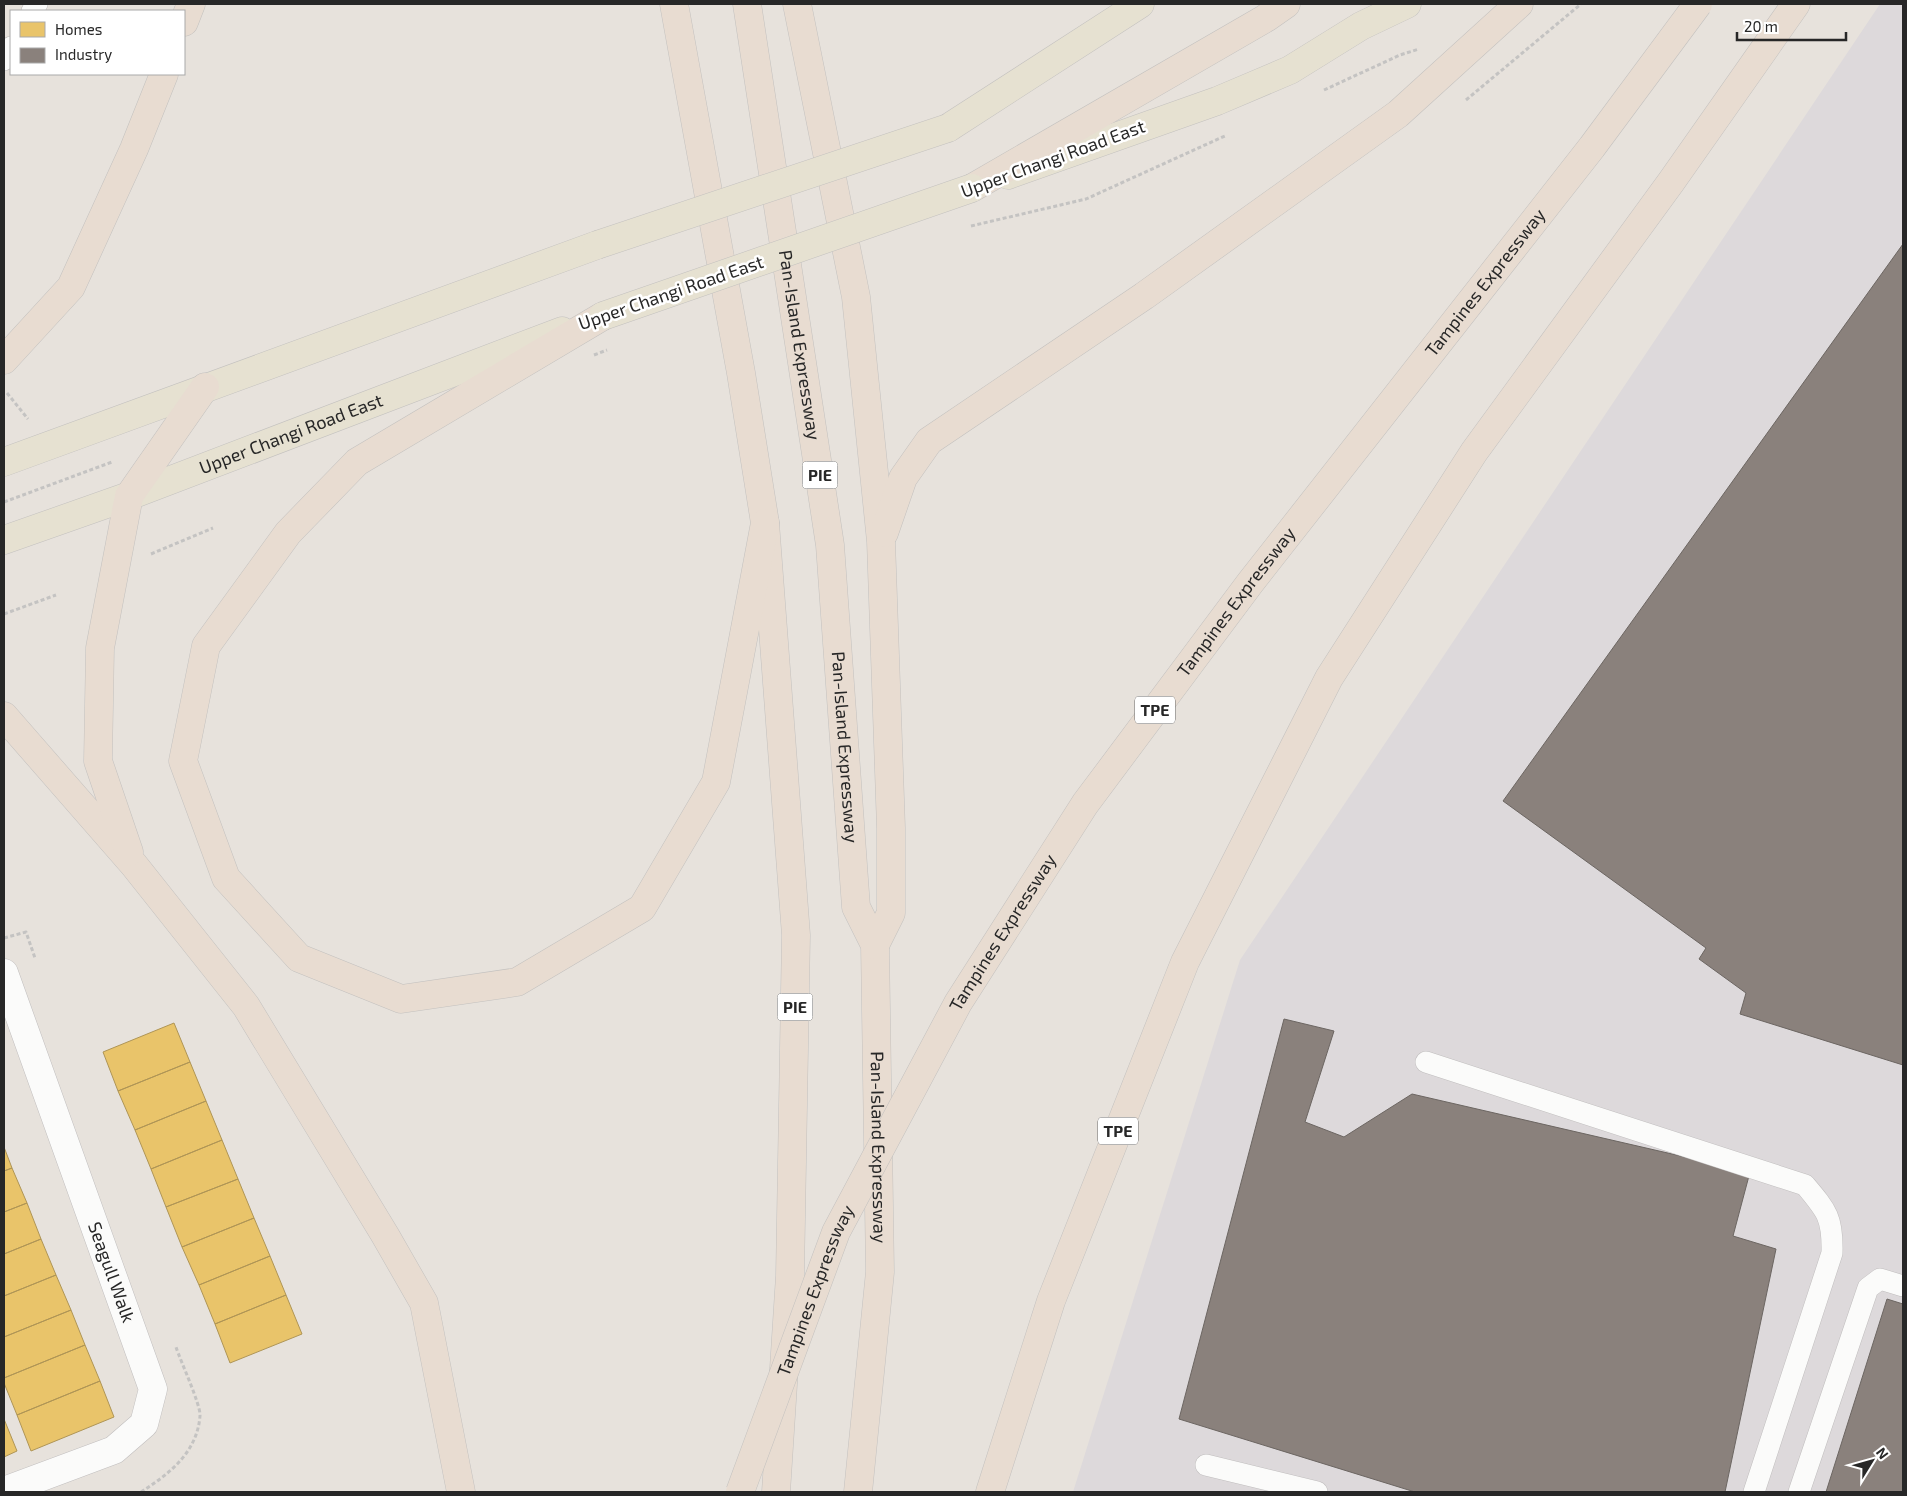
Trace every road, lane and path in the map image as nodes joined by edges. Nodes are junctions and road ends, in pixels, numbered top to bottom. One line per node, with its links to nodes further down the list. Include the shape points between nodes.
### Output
1 (191, 4): 13 (highway)
2 (674, 4): 27 (highway, PIE)
3 (747, 4): 36 (highway, Pan-Island Expressway / PIE, via 830,544 856,907)
4 (797, 4): 30 (highway, via 856,297)
5 (1140, 4): 22 (main road, bridge, via 948,128 597,245)
6 (1286, 4): 19 (highway)
7 (1384, 4): 14 (main road, Upper Changi Road East)
8 (1407, 4): 14 (main road, Upper Changi Road East)
9 (1519, 4): 30 (highway, via 1398,114 1144,296 929,440 903,478)
10 (1581, 4): 18 (path)
11 (1698, 4): 43 (highway, Tampines Expressway / TPE, bridge, via 1592,147 1250,582 1085,804 958,1003 836,1232)
12 (1796, 4): 46 (highway, TPE, via 1474,452 1330,678 1185,962 1051,1301)
13 (185, 19)
14 (1361, 26): 19 (main road, Upper Changi Road East, via 1290,70 1217,101)
15 (10, 49): 16 (lane)
16 (4, 60)
17 (164, 75): 21 (highway, via 71,287)
18 (1461, 104)
19 (972, 188): 20 (main road, Upper Changi Road East, bridge)
20 (603, 316): 25 (main road, Upper Changi Road East); 27 (highway, via 357,462 288,533 206,646 183,761 226,878 299,958 401,999 517,982 642,908 716,782)
21 (4, 360)
22 (204, 388): 24 (main road); 25 (highway)
23 (118, 460): 26 (path)
24 (4, 462)
25 (129, 496): 29 (main road, Upper Changi Road East); 35 (highway, via 100,648 98,761)
26 (4, 502)
27 (765, 523): 44 (highway, PIE, via 796,935 790,1276)
28 (213, 528): 31 (path)
29 (4, 540)
30 (881, 541): 36 (highway, via 891,818 891,913)
31 (142, 558)
32 (56, 595): 33 (path)
33 (4, 614)
34 (4, 716): 35 (highway)
35 (134, 865): 42 (highway, via 246,1006 424,1302)
36 (875, 945): 45 (highway, Pan-Island Expressway / PIE, via 880,1272)
37 (4, 973): 41 (street, Seagull Walk, via 153,1390 144,1424 114,1450)
38 (1426, 1062): 48 (lane, via 1805,1185 1822,1205 1832,1229 1832,1253)
39 (1903, 1286): 49 (lane, via 1880,1279 1868,1288)
40 (1206, 1465): 47 (lane)
41 (4, 1490)
42 (461, 1492)
43 (740, 1492)
44 (776, 1492)
45 (858, 1492)
46 (990, 1492)
47 (1317, 1492)
48 (1754, 1492)
49 (1799, 1492)

